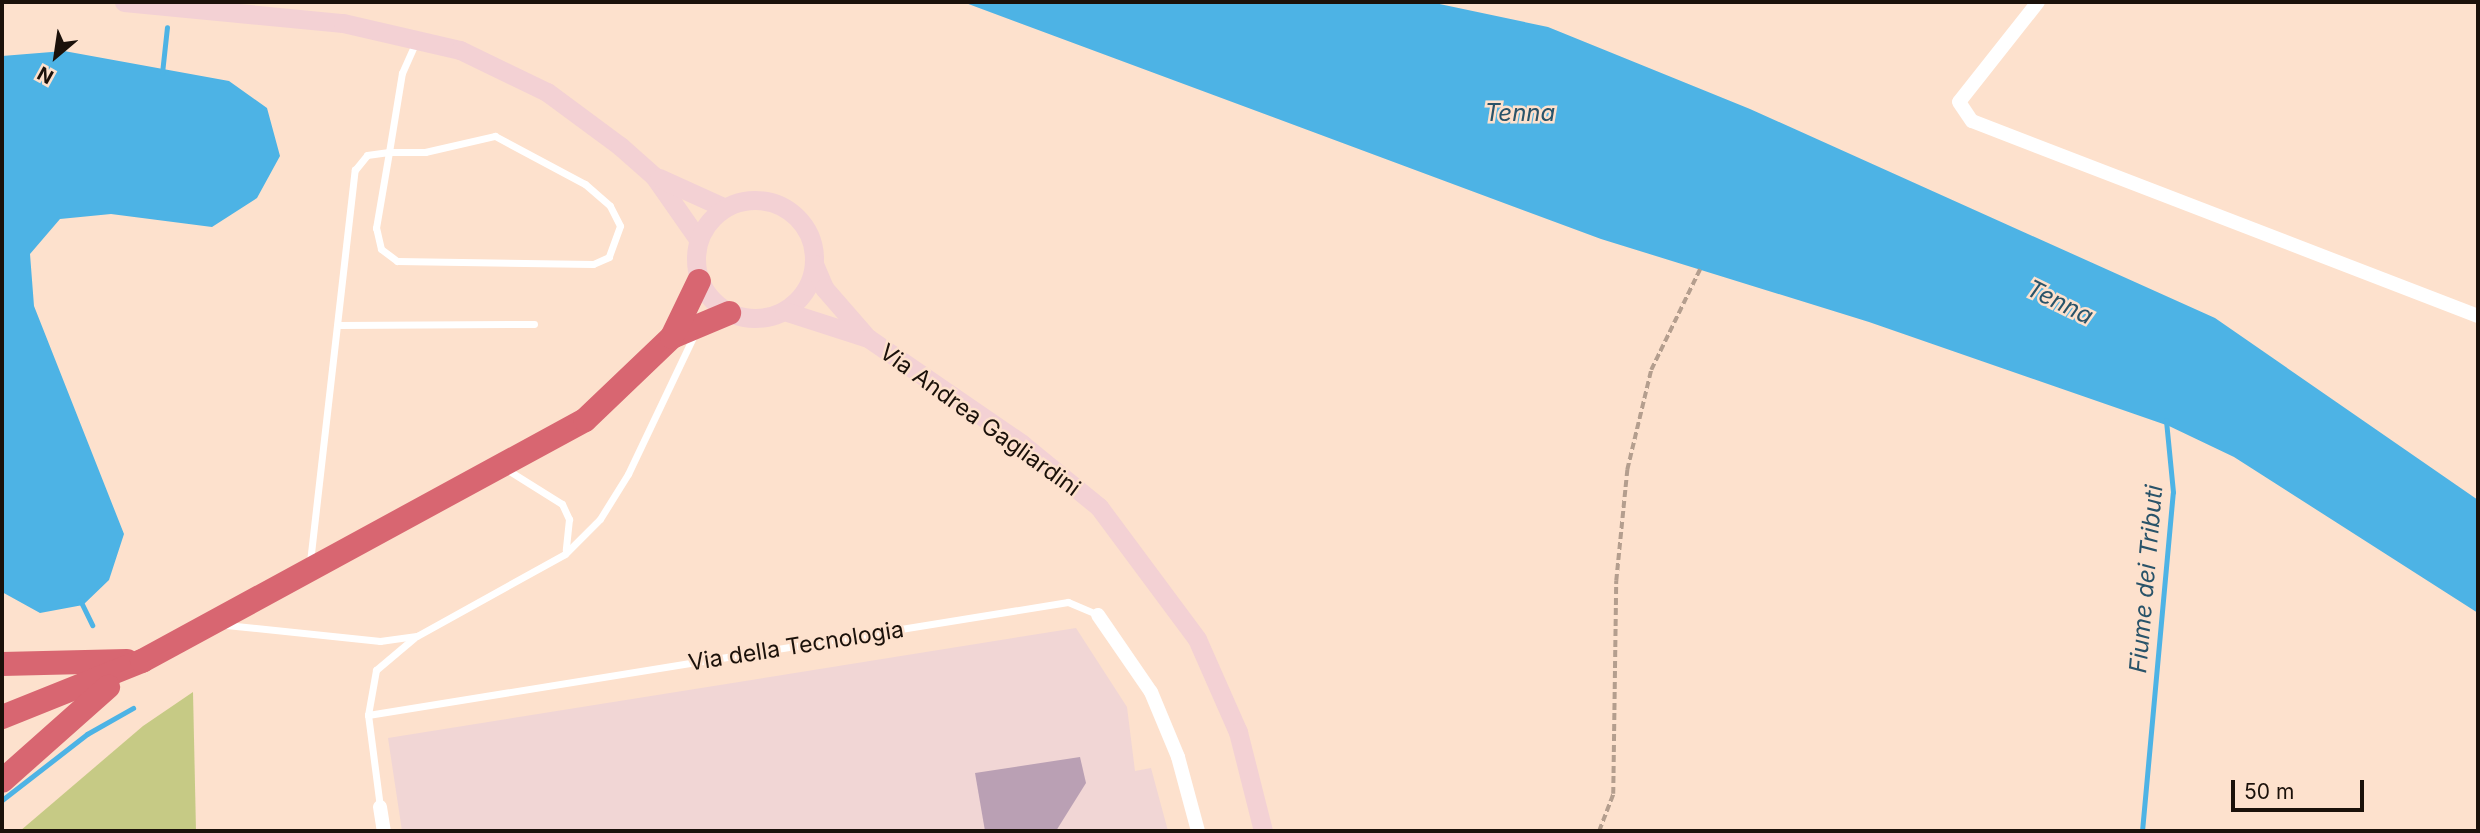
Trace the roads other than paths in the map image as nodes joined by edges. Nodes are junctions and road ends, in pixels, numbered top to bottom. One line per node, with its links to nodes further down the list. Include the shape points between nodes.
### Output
1 (124, 2): 3 (main road, via 263,12)
2 (2038, 2): 12 (street, via 1959,102 1972,121)
3 (419, 37): 4 (lane, via 402,73); 5 (main road, via 547,92)
4 (389, 152): 4 (lane, via 376,228 381,249 397,261 593,264 618,243 620,226 610,206 514,141 495,136 425,152); 15 (lane, via 367,155 355,170)
5 (654, 176): 6 (main road); 7 (main road)
6 (725, 208): 7 (main road); 8 (main road, via 760,200 794,214 809,237)
7 (698, 239): 9 (main road)
8 (814, 264): 10 (main road, via 804,291); 17 (main road, via 824,288)
9 (699, 281): 11 (main road); 16 (highway)
10 (784, 311): 11 (main road, via 766,318); 17 (main road)
11 (729, 313): 14 (highway)
12 (2478, 316)
13 (534, 324): 15 (lane)
14 (699, 324): 16 (highway); 19 (lane, via 628,474 600,519)
15 (338, 325): 20 (lane)
16 (672, 337): 18 (highway, via 585,420)
17 (869, 338): 32 (main road, Via Andrea Gagliardini, via 1022,444 1099,508 1147,564 1197,639 1233,721)
18 (500, 466): 19 (lane, via 562,504 570,537); 20 (highway)
19 (565, 554): 23 (lane)
20 (310, 570): 22 (highway)
21 (1098, 615): 26 (lane, Via della Tecnologia, via 1068,602); 31 (street, Via della Tecnologia, via 1151,692 1178,757)
22 (211, 623): 23 (lane, via 380,641); 24 (highway)
23 (416, 636): 26 (lane, via 376,670)
24 (142, 661): 25 (highway); 27 (highway); 28 (highway)
25 (2, 664)
26 (368, 715): 29 (lane)
27 (2, 717)
28 (2, 781)
29 (380, 807): 30 (street)
30 (384, 831)
31 (1198, 831)
32 (1263, 831)

